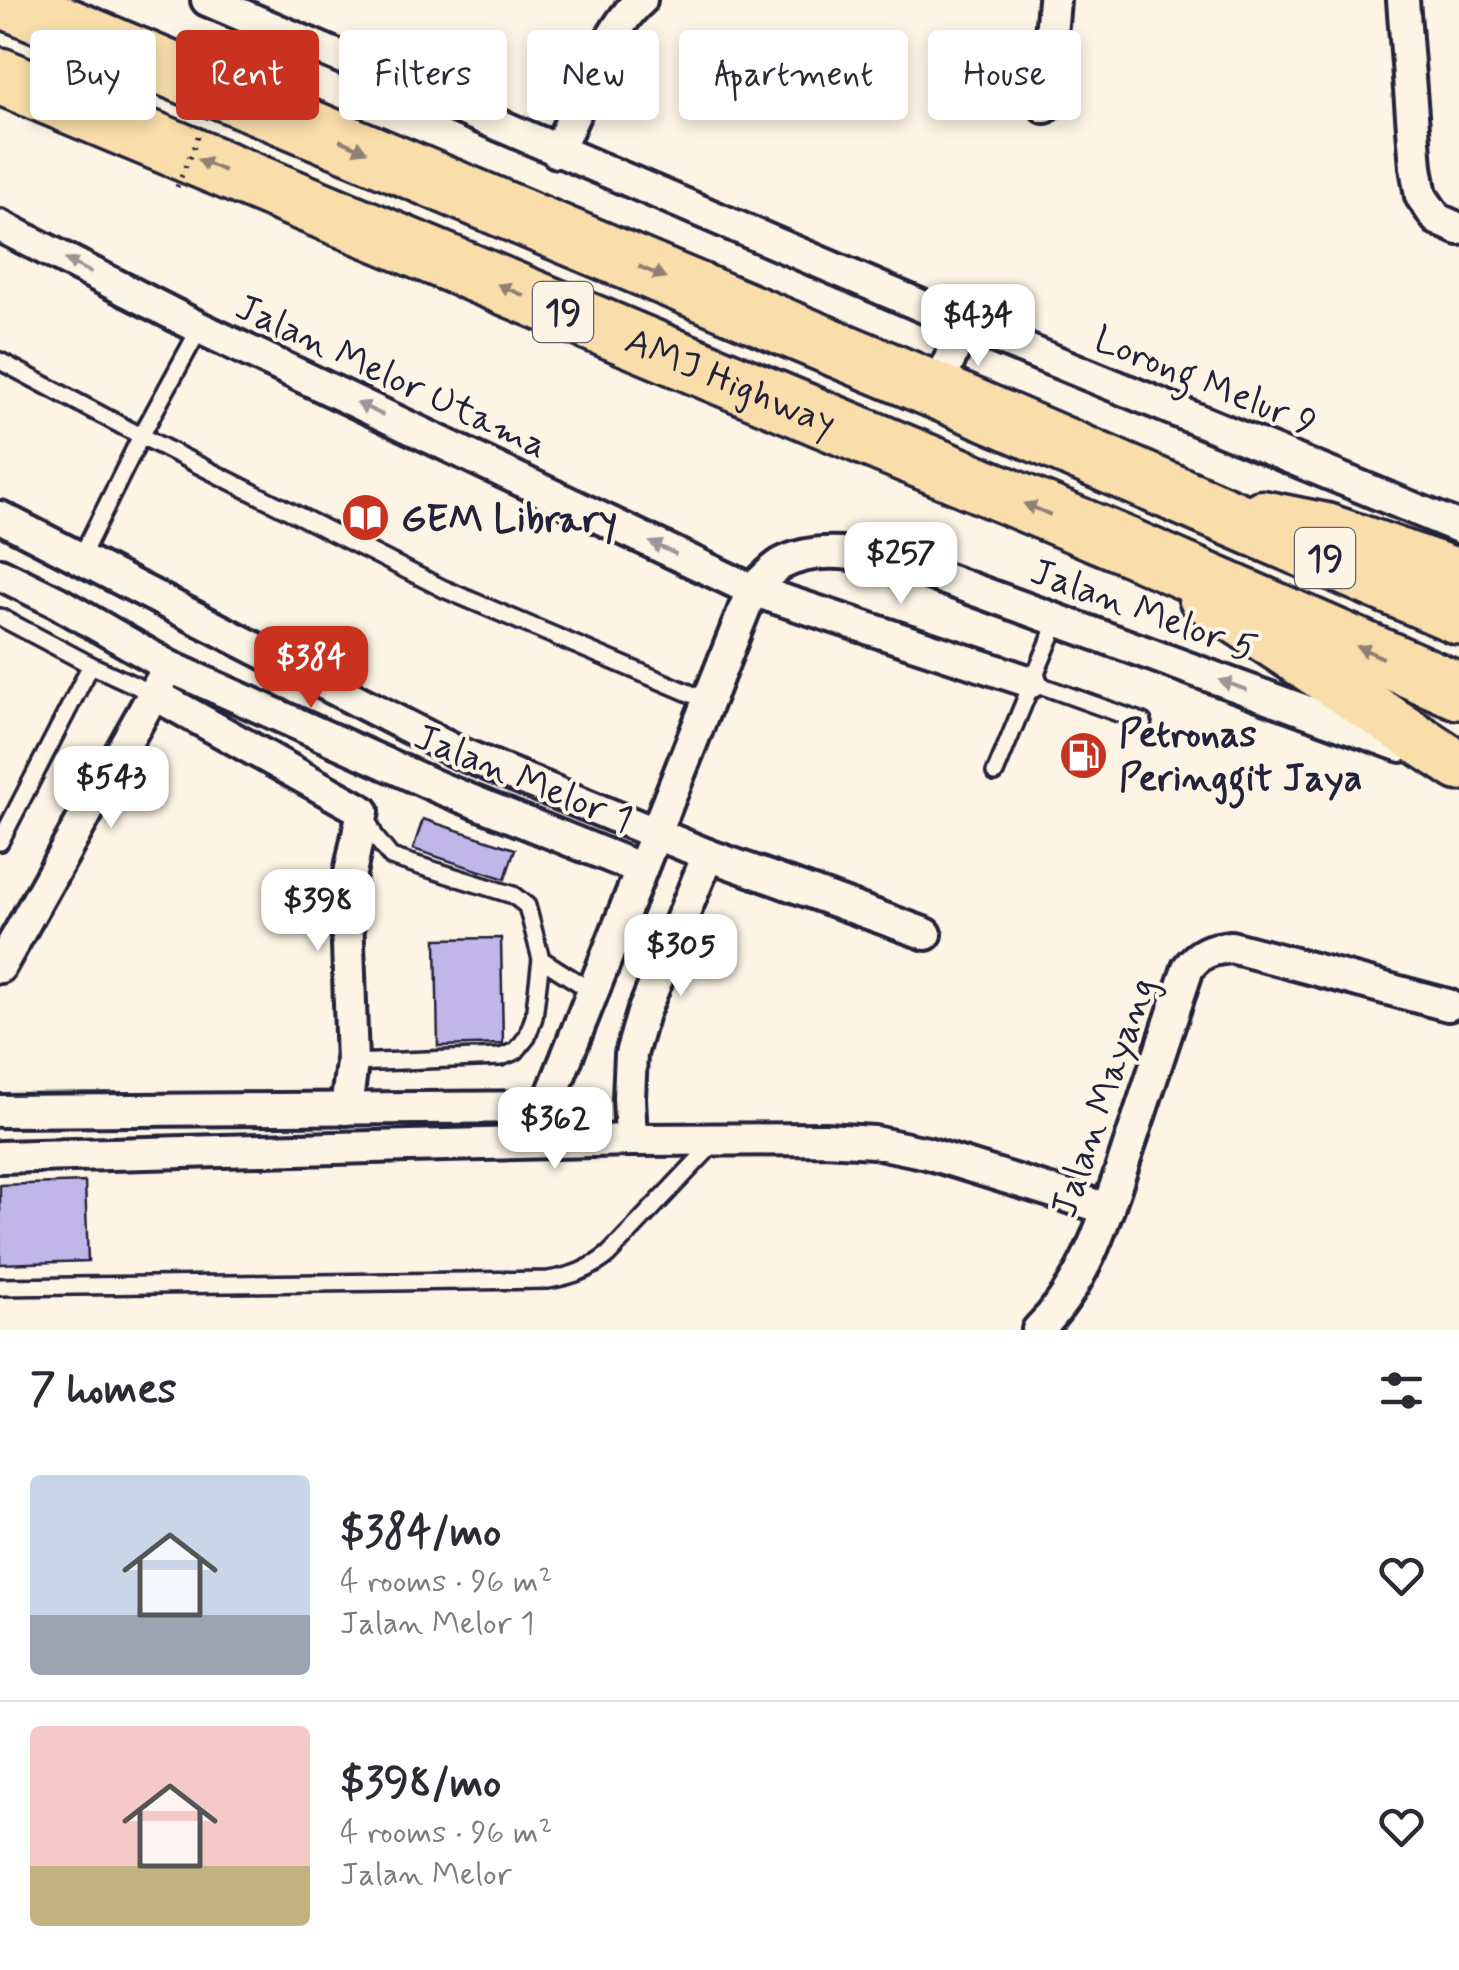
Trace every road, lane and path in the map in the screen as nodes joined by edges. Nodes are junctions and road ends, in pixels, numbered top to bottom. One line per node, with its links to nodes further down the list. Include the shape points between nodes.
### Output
1 (4, 0): 16 (highway, AMJ Highway / 19, one-way to 16)
2 (206, 0): 9 (street, Lorong Melur 9)
3 (641, 0): 9 (street, via 613,34)
4 (1054, 0): 6 (street)
5 (1402, 0): 12 (street, via 1421,196 1437,219)
6 (1051, 30)
7 (0, 76): 21 (highway, AMJ Highway / 19, one-way to 7)
8 (205, 120): 10 (path, bridge)
9 (557, 152): 13 (street, Lorong Melur 9)
10 (177, 186)
11 (0, 226): 14 (street, Jalan Melor Utama, one-way to 11)
12 (1459, 229)
13 (964, 324): 16 (street); 20 (street, Lorong Melur 9)
14 (200, 328): 17 (lane); 25 (street, Jalan Melor Utama, one-way to 14)
15 (0, 361): 17 (lane)
16 (937, 391): 18 (highway, AMJ Highway / 19)
17 (141, 436): 22 (lane); 35 (lane, via 444,589)
18 (1190, 500): 24 (main road, via 1326,528); 27 (highway, AMJ Highway / 19)
19 (0, 517): 22 (street)
20 (1456, 521)
21 (1127, 546): 33 (highway, AMJ Highway / 19, one-way to 21); 37 (main road)
22 (80, 559): 26 (street); 40 (street, via 456,751)
23 (0, 574): 26 (street, Jalan Melor 1)
24 (1459, 574)
25 (752, 590): 29 (street, Jalan Melor 5, via 781,564 816,553 861,554); 32 (street, Jalan Melor Utama); 35 (street)
26 (57, 602): 31 (street, Jalan Melor 1)
27 (1459, 616)
28 (0, 617): 30 (lane)
29 (1058, 620): 32 (lane); 37 (street, Jalan Melor 5, one-way to 29)
30 (91, 665): 34 (lane); 41 (lane)
31 (168, 666): 34 (street); 43 (street, Jalan Melor 1)
32 (1031, 682): 36 (lane); 38 (lane)
33 (1459, 691)
34 (154, 694): 39 (street); 46 (street)
35 (708, 701): 40 (street)
36 (1143, 722)
37 (1458, 766)
38 (995, 773)
39 (363, 811): 45 (lane, via 390,857 527,906); 49 (street, via 347,914)
40 (656, 833): 42 (street); 43 (street)
41 (0, 842)
42 (708, 855): 44 (street); 54 (street, via 631,1054)
43 (641, 869): 47 (street)
44 (926, 934)
45 (541, 958): 47 (lane); 49 (lane, via 534,1017 516,1051)
46 (0, 966)
47 (593, 992): 50 (street)
48 (1448, 1006): 59 (street, Jalan Mayang, via 1231,947 1196,957)
49 (352, 1063): 51 (street)
50 (547, 1108): 51 (street); 56 (street)
51 (346, 1109): 52 (street)
52 (112, 1110): 53 (street); 57 (street)
53 (0, 1111)
54 (631, 1140): 55 (street); 56 (street)
55 (716, 1140): 59 (street, via 874,1142); 60 (lane, via 608,1256 568,1277)
56 (549, 1142): 57 (street)
57 (113, 1154): 58 (street)
58 (0, 1157)
59 (1108, 1209): 61 (street, Jalan Mayang, via 1075,1284)
60 (0, 1286)
61 (1038, 1330)

